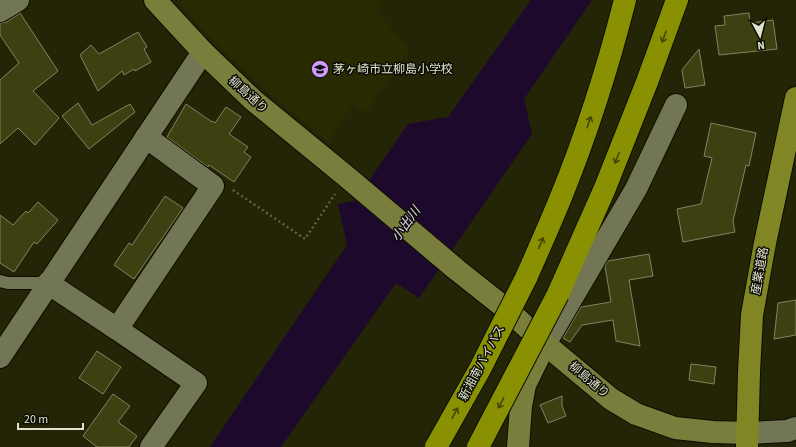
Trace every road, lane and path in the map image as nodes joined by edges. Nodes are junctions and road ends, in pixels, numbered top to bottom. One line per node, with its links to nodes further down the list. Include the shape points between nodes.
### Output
1 (18, 0): 5 (street)
2 (155, 0): 6 (street, 柳島通り)
3 (625, 0): 20 (highway, 新湘南バイパス, one-way to 3, bridge, via 526,278 562,196 603,81)
4 (677, 0): 21 (highway, one-way to 21, bridge, via 605,188 558,294)
5 (0, 11)
6 (203, 52): 9 (street); 10 (street, 柳島通り, via 253,100)
7 (796, 98): 18 (main road, 産業道路, via 752,315)
8 (676, 105): 15 (street, via 636,189)
9 (146, 138): 11 (street); 13 (street)
10 (348, 179): 11 (path, via 305,239 227,186); 15 (street, 柳島通り, via 510,312)
11 (213, 186): 14 (street)
12 (0, 281): 13 (lane)
13 (48, 283): 14 (street); 16 (street)
14 (117, 329): 19 (street, via 196,383)
15 (545, 344): 18 (street, 柳島通り, via 611,399 636,414 675,428 713,432); 22 (street, via 525,385)
16 (0, 357)
17 (796, 428): 18 (street)
18 (747, 444)
19 (151, 447)
20 (436, 447)
21 (478, 447)
22 (518, 447)

